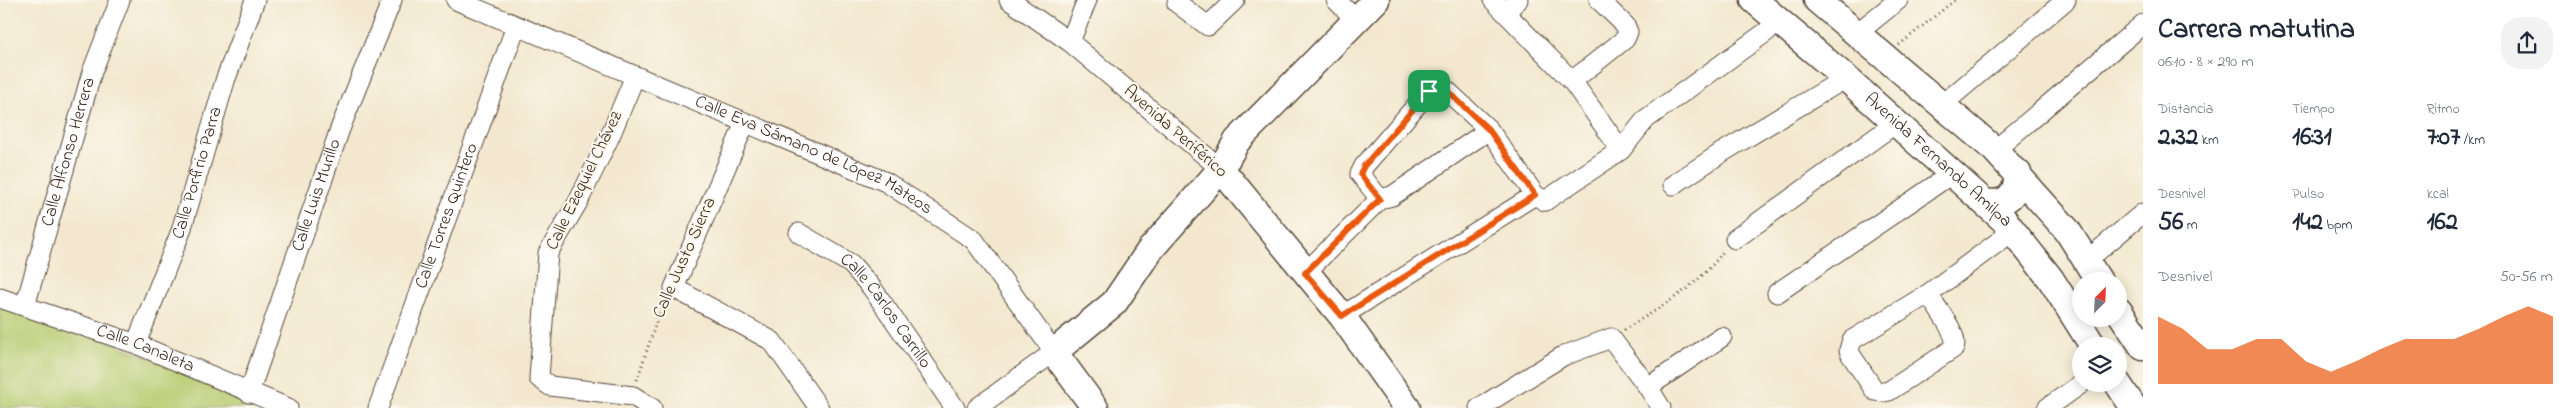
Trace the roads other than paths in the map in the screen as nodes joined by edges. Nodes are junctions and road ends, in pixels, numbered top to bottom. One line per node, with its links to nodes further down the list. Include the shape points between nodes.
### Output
1 (120, 0): 50 (street, Calle Alfonso Herrera, via 92,72)
2 (255, 0): 54 (street, Calle Porfirio Parra, via 225,81 181,231)
3 (392, 0): 59 (street, Calle Luis Murillo, via 340,129)
4 (456, 0): 20 (street, Calle Eva Sámano de López Mateos)
5 (1008, 0): 22 (street, Avenida Periférico)
6 (1087, 0): 22 (street)
7 (1178, 0): 8 (street, via 1177,3 1208,26)
8 (1234, 0)
9 (1336, 0): 17 (street)
10 (1376, 0): 17 (street)
11 (1599, 0): 25 (street, via 1628,32 1625,39)
12 (1754, 0): 18 (street, Avenida Fernando Amilpa)
13 (1817, 0): 21 (street)
14 (1898, 0): 21 (street)
15 (2066, 0): 26 (street)
16 (1505, 4): 25 (street)
17 (1357, 21): 32 (street, via 1237,141)
18 (1780, 22): 24 (street, Avenida Fernando Amilpa); 30 (street, via 1646,119)
19 (2143, 24): 31 (street)
20 (516, 26): 23 (street, Calle Eva Sámano de López Mateos); 61 (street, Calle Torres Quintero)
21 (1856, 34): 26 (street)
22 (1070, 42): 32 (street, Avenida Periférico)
23 (635, 76): 27 (street, Calle Eva Sámano de López Mateos); 62 (street, Calle Ezequiel Chávez, via 578,202 548,253 539,378 550,386 633,396)
24 (1846, 78): 28 (street, Avenida Fernando Amilpa); 35 (street)
25 (1572, 81): 30 (street)
26 (1943, 104): 31 (street)
27 (745, 123): 55 (street, Calle Eva Sámano de López Mateos, via 886,182 974,240); 63 (street, Calle Justo Sierra, via 674,288 772,342)
28 (1896, 123): 33 (street, Avenida Fernando Amilpa); 43 (street)
29 (1489, 130): 36 (street); 37 (street, via 1392,196); 37 (street, via 1443,87 1429,91 1360,174)
30 (1621, 150): 36 (street, via 1544,201)
31 (1995, 150): 34 (street)
32 (1221, 169): 46 (street, Avenida Periférico); 55 (street, via 1150,250 1114,303)
33 (1953, 173): 38 (street, Avenida Fernando Amilpa); 47 (street)
34 (2018, 173): 38 (street, via 2018,184 2005,201 1996,204); 40 (street)
35 (1673, 185)
36 (1535, 195): 51 (street)
37 (1380, 199): 46 (street)
38 (1984, 202): 41 (street, Avenida Fernando Amilpa)
39 (2143, 213): 45 (street)
40 (2067, 230): 44 (street, via 2056,226 2037,234 2033,241); 45 (street)
41 (2013, 231): 44 (street, Avenida Fernando Amilpa); 48 (street)
42 (799, 233): 64 (street, Calle Carlos Carrillo, via 851,264 872,288)
43 (1735, 239)
44 (2035, 258): 53 (street, Avenida Fernando Amilpa)
45 (2093, 271)
46 (1305, 273): 51 (street, Avenida Periférico)
47 (1777, 293)
48 (1928, 294): 48 (street, via 1852,340 1851,355 1875,390 1889,391 1954,348 1954,335)
49 (0, 298): 50 (street, Calle Canaleta)
50 (25, 306): 54 (street, Calle Canaleta)
51 (1342, 316): 67 (street, Avenida Periférico)
52 (1722, 337): 56 (street)
53 (2088, 337)
54 (136, 344): 59 (street, Calle Canaleta)
55 (1054, 352): 65 (street); 66 (street, Calle Eva Sámano de López Mateos)
56 (1648, 388): 68 (street, via 1611,338 1563,356); 69 (street)
57 (2072, 390): 70 (street)
58 (2123, 392): 71 (street)
59 (249, 393): 60 (street, Calle Canaleta)
60 (288, 408)
61 (378, 408)
62 (652, 408)
63 (819, 408)
64 (955, 408)
65 (977, 408)
66 (1095, 408)
67 (1407, 408)
68 (1479, 408)
69 (1661, 408)
70 (2047, 408)
71 (2134, 408)

